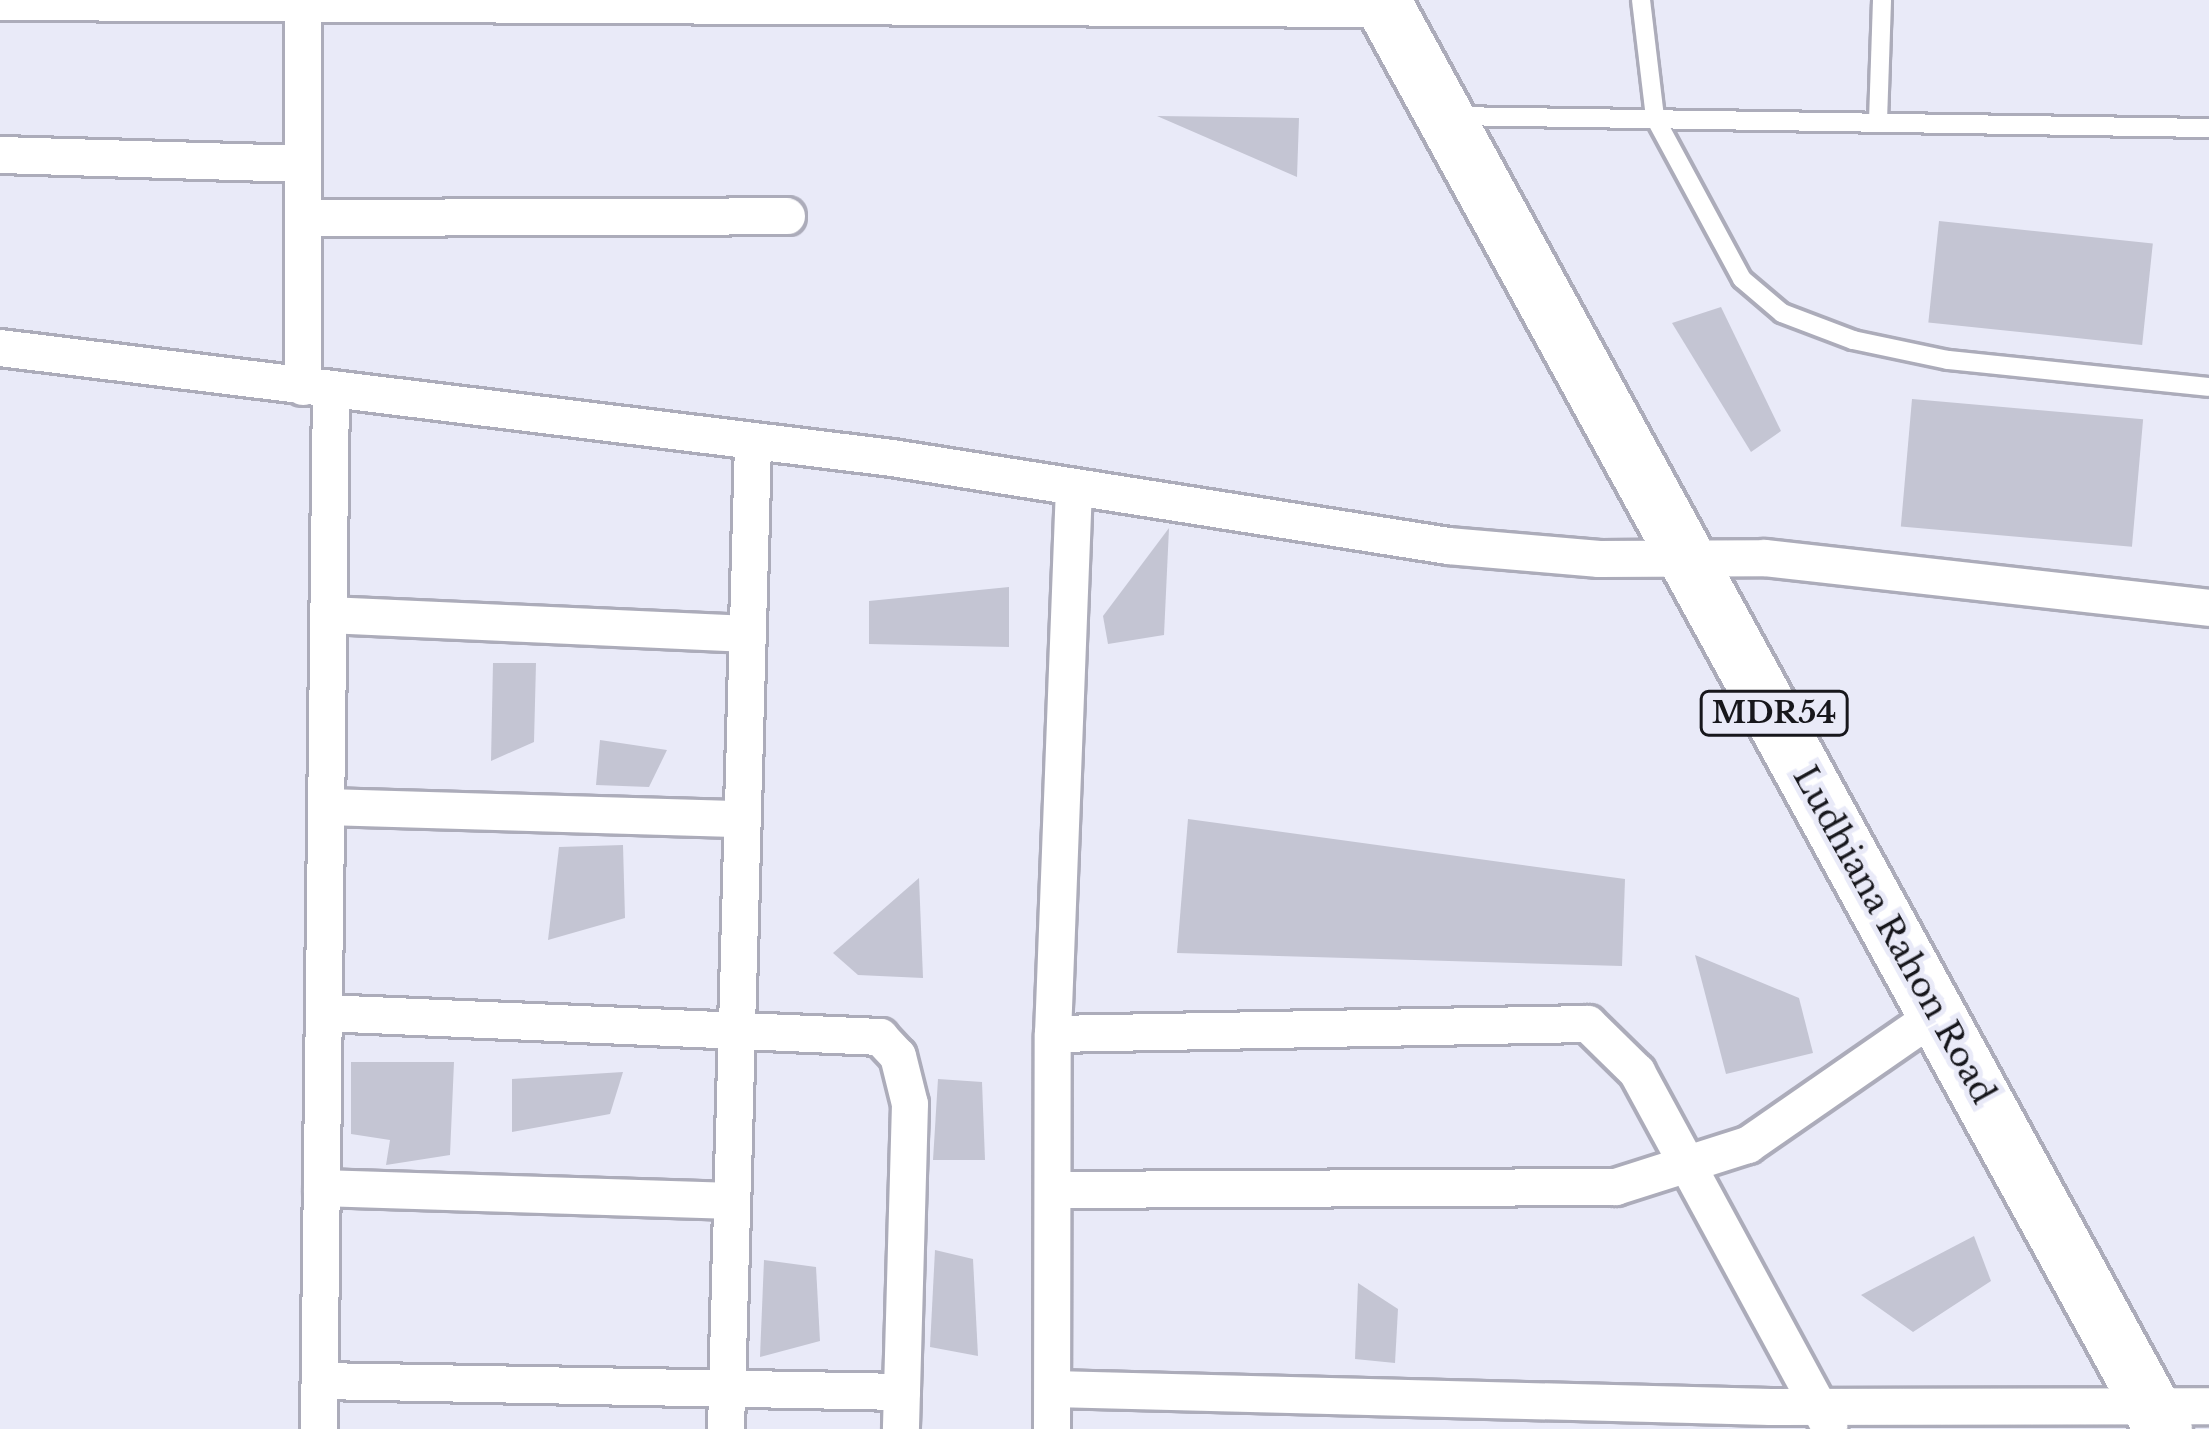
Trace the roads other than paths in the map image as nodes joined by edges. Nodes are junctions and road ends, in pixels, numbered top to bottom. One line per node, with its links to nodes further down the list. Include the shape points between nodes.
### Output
1 (1641, 0): 8 (lane)
2 (1882, 0): 9 (lane)
3 (303, 1): 4 (street); 5 (street); 12 (street)
4 (0, 2)
5 (1083, 4): 6 (street)
6 (1383, 5): 7 (main road, Ludhiana Rahon Road / MDR54)
7 (1445, 116): 8 (lane); 20 (main road, Ludhiana Rahon Road / MDR54)
8 (1655, 118): 9 (lane); 16 (lane, via 1742,279 1782,313 1852,340 1948,360)
9 (1878, 121): 10 (lane)
10 (2209, 128)
11 (0, 154): 12 (street)
12 (303, 164): 14 (street)
13 (787, 216): 14 (street)
14 (303, 218): 17 (street)
15 (0, 348): 17 (street)
16 (2209, 388)
17 (317, 389): 18 (street); 22 (street)
18 (753, 441): 19 (street); 23 (street)
19 (1074, 487): 20 (street, via 1448,546); 29 (street)
20 (1691, 562): 21 (street, via 1765,558); 27 (main road, Ludhiana Rahon Road / MDR54)
21 (2209, 608)
22 (329, 615): 23 (street); 24 (street)
23 (748, 634): 25 (street)
24 (327, 807): 25 (street); 26 (street)
25 (742, 820): 28 (street)
26 (324, 1012): 28 (street); 31 (street)
27 (1937, 1014): 30 (street, via 1748,1144); 40 (main road, Ludhiana Rahon Road / MDR54)
28 (736, 1027): 33 (street); 37 (street, via 861,1031 898,1056 910,1104)
29 (1053, 1034): 30 (street, via 1588,1024 1636,1072); 32 (street)
30 (1692, 1168): 32 (street, via 1616,1186); 39 (street)
31 (322, 1188): 33 (street); 34 (street)
32 (1054, 1190): 35 (street)
33 (732, 1201): 36 (street)
34 (320, 1381): 36 (street); 41 (street)
35 (1053, 1389): 39 (street); 44 (street)
36 (727, 1390): 37 (street); 42 (street)
37 (902, 1392): 43 (street)
38 (2209, 1406): 40 (street)
39 (1825, 1418): 40 (street)
40 (2157, 1418)
41 (320, 1429)
42 (726, 1429)
43 (902, 1429)
44 (1052, 1429)

